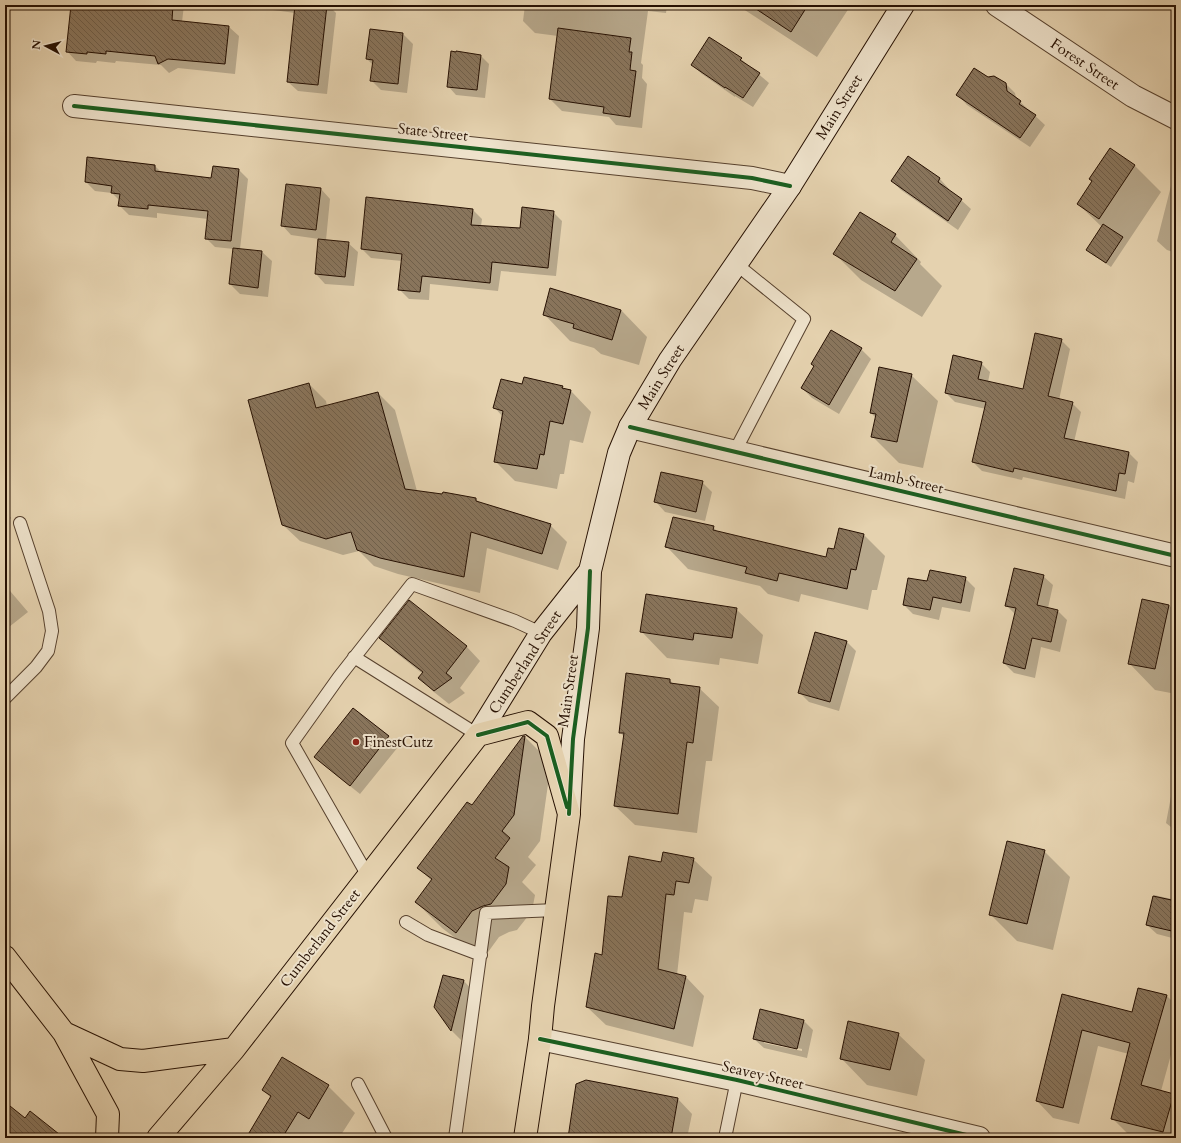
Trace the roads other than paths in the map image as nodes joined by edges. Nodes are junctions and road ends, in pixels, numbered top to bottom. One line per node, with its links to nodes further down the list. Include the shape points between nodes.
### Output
1 (903, 5): 5 (street, Main Street)
2 (996, 5): 4 (street, Forest Street, via 1133,96)
3 (74, 106): 5 (street, State Street, via 752,178)
4 (1176, 118)
5 (790, 186): 6 (street, Main Street)
6 (736, 264): 7 (street, Main Street, via 670,360); 8 (lane, via 804,319)
7 (630, 427): 8 (street, Lamb Street); 11 (street, Main Street, via 619,453)
8 (734, 453): 10 (street, Lamb Street)
9 (20, 523): 14 (lane, via 49,611 52,631 48,651)
10 (1176, 556)
11 (590, 571): 12 (street, Cumberland Street); 16 (street, Main Street, via 588,628 573,739)
12 (541, 633): 13 (lane, via 412,584); 15 (street, Cumberland Street)
13 (354, 657): 15 (lane); 17 (lane, via 292,743)
14 (5, 698)
15 (478, 735): 16 (main road, Cumberland Street, via 528,722 547,736); 17 (main road, Cumberland Street)
16 (569, 814): 18 (main road, Main Street)
17 (368, 876): 24 (main road, Cumberland Street)
18 (556, 910): 20 (lane, via 486,913); 23 (main road, Main Street, via 542,1006)
19 (406, 922): 20 (lane, via 428,935)
20 (481, 955): 30 (lane)
21 (5, 957): 22 (main road)
22 (64, 1033): 24 (main road, via 120,1059 143,1061); 27 (main road, via 108,1114)
23 (540, 1039): 25 (street, Seavey Street); 31 (main road, Main Street)
24 (234, 1049): 28 (main road, Cumberland Street)
25 (737, 1080): 32 (lane); 33 (street, Seavey Street)
26 (358, 1084): 29 (lane)
27 (107, 1138)
28 (158, 1138)
29 (386, 1138)
30 (455, 1138)
31 (525, 1138)
32 (725, 1138)
33 (979, 1138)

